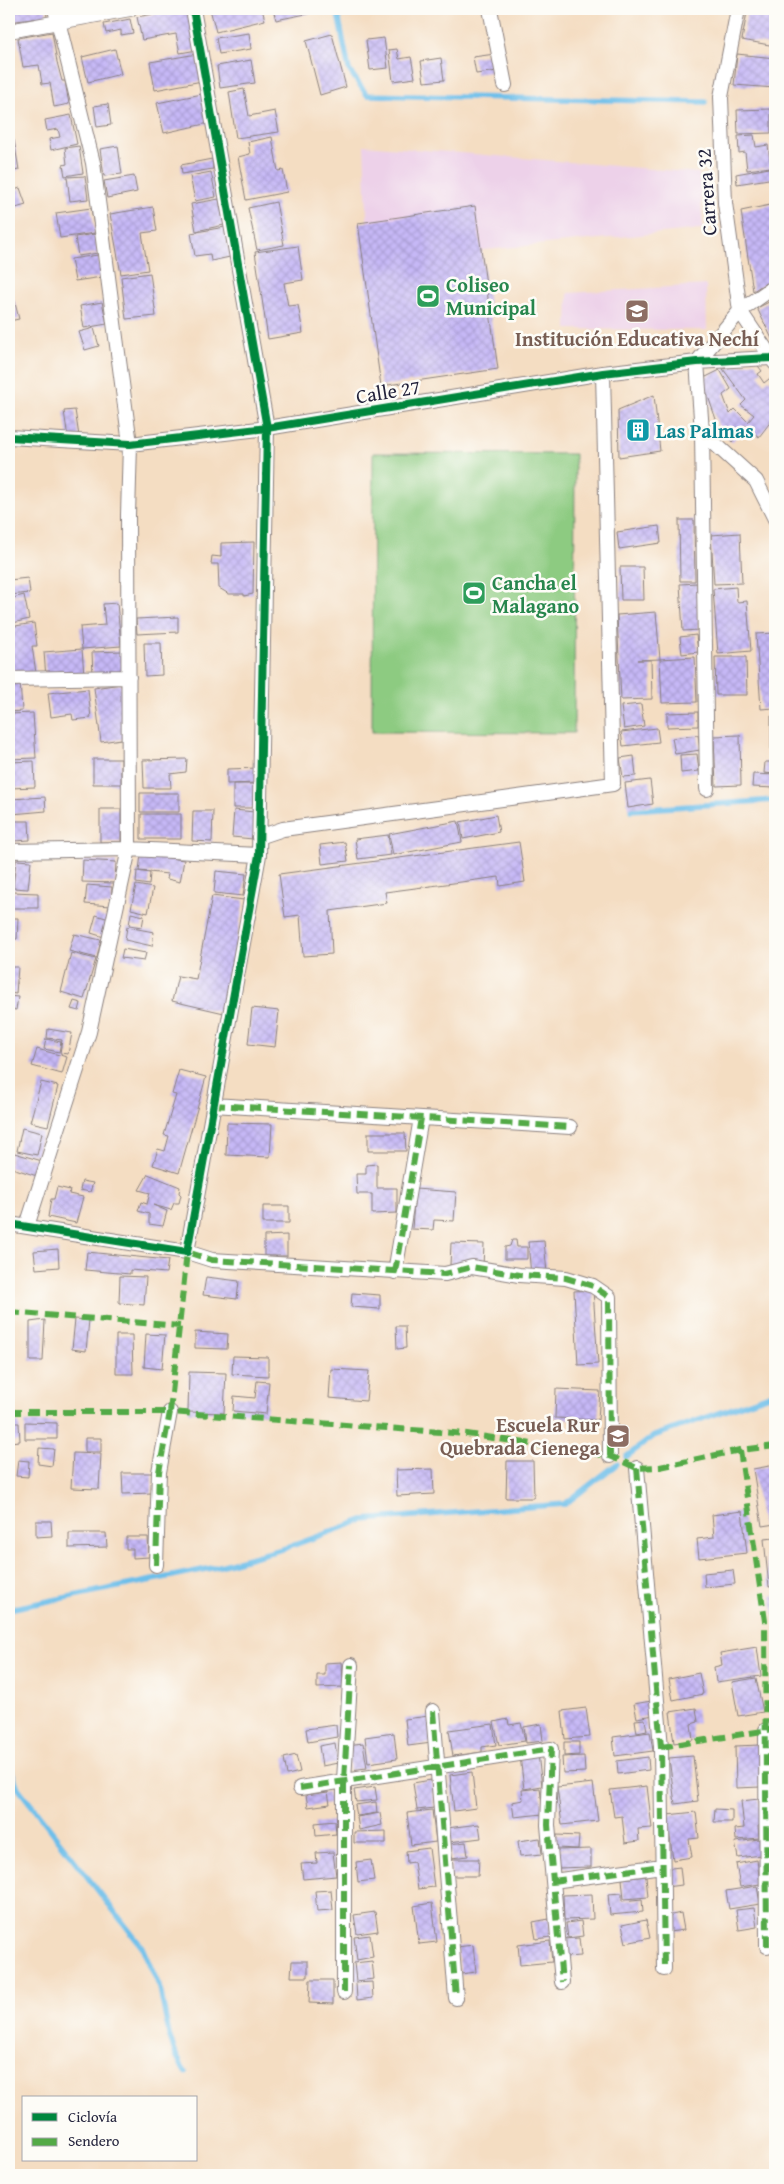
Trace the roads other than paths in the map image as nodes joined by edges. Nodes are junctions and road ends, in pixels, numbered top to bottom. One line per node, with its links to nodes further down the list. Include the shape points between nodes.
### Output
1 (130, 9): 5 (street)
2 (193, 9): 13 (street)
3 (490, 9): 7 (street)
4 (738, 9): 9 (street, Carrera 32, via 721,97 725,203)
5 (56, 16): 6 (street); 16 (street, via 93,163)
6 (9, 31)
7 (504, 85)
8 (775, 286): 9 (street)
9 (740, 312): 10 (street, Carrera 32); 11 (street)
10 (774, 359): 11 (street, Calle 27)
11 (697, 362): 12 (street, Calle 27); 14 (street)
12 (603, 373): 13 (street, Calle 27); 21 (street, via 613,784 283,829)
13 (267, 428): 16 (street, Calle 27); 21 (street)
14 (702, 432): 17 (street, via 756,481); 20 (street)
15 (9, 437): 16 (street, Calle 27)
16 (130, 444): 18 (street)
17 (775, 519)
18 (128, 677): 19 (street); 22 (street)
19 (9, 679)
20 (708, 789)
21 (259, 837): 24 (street)
22 (130, 849): 23 (street); 24 (street); 29 (street, via 88,1032)
23 (9, 851)
24 (259, 855): 25 (street)
25 (213, 1105): 26 (street); 30 (street)
26 (420, 1118): 27 (street); 31 (street)
27 (570, 1127)
28 (9, 1224): 29 (street)
29 (27, 1226): 30 (street)
30 (187, 1252): 31 (street, via 212,1260)
31 (395, 1272): 33 (street, via 445,1274 472,1267 566,1278 593,1286 609,1297)
32 (170, 1412): 35 (street, via 159,1472)
33 (610, 1456)
34 (636, 1468): 42 (street, via 661,1747)
35 (156, 1565)
36 (351, 1665): 40 (street)
37 (433, 1711): 39 (street)
38 (766, 1730): 44 (street)
39 (437, 1767): 40 (street); 43 (street, via 551,1749 548,1825); 48 (street)
40 (344, 1780): 41 (street); 47 (street)
41 (300, 1788)
42 (662, 1866): 43 (street); 45 (street)
43 (553, 1881): 46 (street)
44 (767, 1946)
45 (664, 1969)
46 (562, 1982)
47 (344, 1992)
48 (456, 1998)

